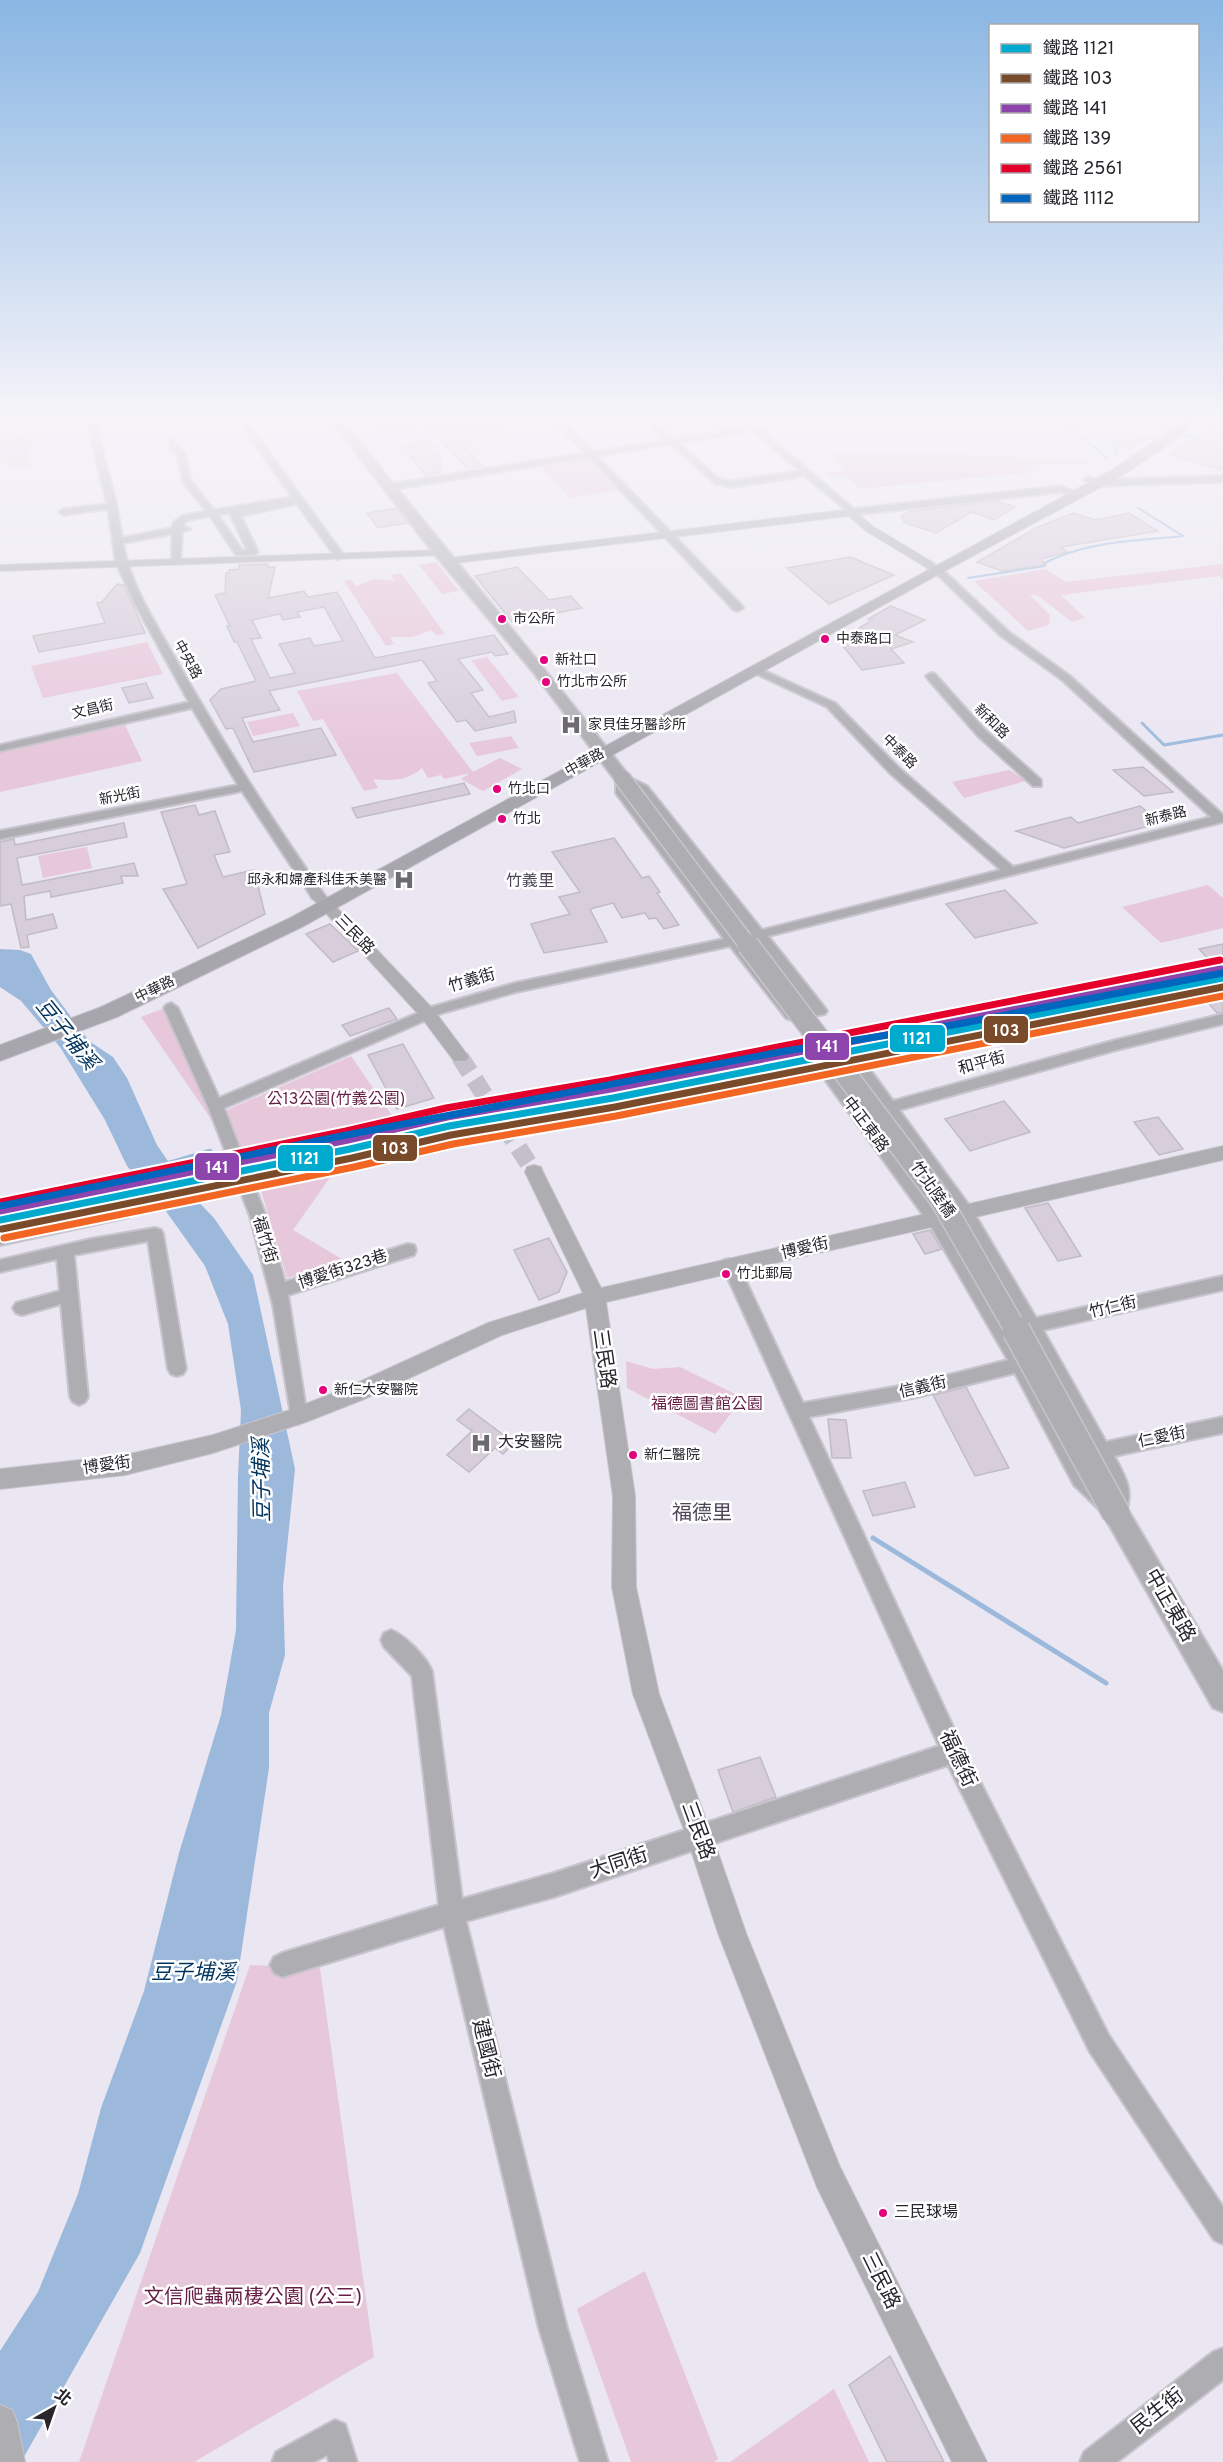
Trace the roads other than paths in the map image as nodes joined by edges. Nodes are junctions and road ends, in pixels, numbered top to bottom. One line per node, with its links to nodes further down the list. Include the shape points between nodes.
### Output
1 (115, 529): 14 (street, 中央路)
2 (166, 529): 14 (street)
3 (177, 529): 18 (street)
4 (224, 529): 15 (street, via 239,553)
5 (242, 529): 15 (street, via 253,552)
6 (320, 529): 16 (street)
7 (423, 529): 17 (main road)
8 (663, 529): 13 (street)
9 (711, 529): 13 (street)
10 (872, 529): 20 (street)
11 (1000, 529): 20 (main road, 中華路)
12 (1004, 529): 20 (main road, 中華路)
13 (668, 534): 17 (street); 22 (street)
14 (117, 537): 19 (street, 中央路)
15 (246, 556): 16 (street); 18 (street)
16 (340, 557): 17 (street)
17 (445, 557): 27 (main road)
18 (177, 562): 19 (street)
19 (121, 563): 21 (street); 25 (street, 中央路)
20 (932, 567): 23 (main road, 中華路); 27 (main road, 中華路); 32 (street, 新泰路, via 1005,634 1066,678 1220,819)
21 (0, 568)
22 (738, 608)
23 (756, 670): 27 (main road, 中華路); 32 (street, 中泰路, via 831,705 911,786)
24 (931, 676): 29 (street, 新和路, via 993,747)
25 (194, 704): 26 (street, 文昌街); 30 (street, 中央路)
26 (0, 748)
27 (601, 748): 28 (main road); 33 (main road, 中華路)
28 (622, 778): 34 (street, via 643,789); 35 (street, via 622,793); 71 (main road, 竹北陸橋, bridge, via 941,1200)
29 (1037, 783)
30 (246, 787): 31 (street, 新光街); 33 (street, 中央路)
31 (0, 835)
32 (1011, 872): 34 (street, 新泰路)
33 (322, 901): 36 (main road, 中華路); 38 (street, 三民路)
34 (756, 935): 35 (street, 竹義街); 35 (street, via 820,1011 791,1015)
35 (733, 941): 38 (street, 竹義街, via 515,988)
36 (105, 1007): 40 (main road); 41 (main road)
37 (171, 1008): 43 (street, 福竹街)
38 (427, 1012): 42 (street, 三民路); 43 (street, 竹義街)
39 (1223, 1019): 44 (street, 和平街)
40 (0, 1040)
41 (0, 1053)
42 (460, 1057)
43 (216, 1105): 56 (street, 福竹街, via 265,1238)
44 (890, 1107): 47 (street, 中正東路); 49 (street, 中正東路, via 863,1071 831,1077)
45 (1223, 1153): 47 (street, 博愛街)
46 (534, 1172): 58 (street, 三民路)
47 (965, 1212): 49 (street, 博愛街); 60 (street, 中正東路)
48 (123, 1213): 50 (street)
49 (935, 1219): 53 (street, 博愛街); 61 (street, 中正東路)
50 (0, 1239)
51 (408, 1250): 56 (street, 博愛街323巷)
52 (65, 1251): 54 (street); 57 (street); 64 (street, via 155,1234)
53 (730, 1265): 58 (street, 博愛街); 66 (street, 福德街)
54 (0, 1266)
55 (1223, 1284): 60 (street, 竹仁街)
56 (279, 1291): 67 (street, 福竹街)
57 (69, 1295): 59 (street); 65 (street)
58 (595, 1297): 67 (street, 博愛街, via 495,1329); 75 (street, 三民路, via 624,1496 624,1587 646,1694)
59 (22, 1308)
60 (1032, 1326): 61 (street, 竹仁街); 62 (street, 中正東路)
61 (1002, 1331): 63 (street, 中正東路)
62 (1048, 1358): 63 (street, 信義街); 69 (street, 中正東路)
63 (1019, 1364): 66 (street, 信義街, via 917,1390); 71 (street, 中正東路, via 1081,1479)
64 (177, 1369)
65 (79, 1397)
66 (797, 1412): 74 (street, 福德街)
67 (298, 1416): 70 (street, 博愛街, via 213,1444 124,1465)
68 (1223, 1425): 69 (street, 仁愛街)
69 (1101, 1451): 71 (street, 中正東路, via 1120,1485)
70 (0, 1479)
71 (1116, 1513): 73 (main road, 中正東路)
72 (390, 1640): 76 (street, 建國街, via 422,1671)
73 (1223, 1698)
74 (953, 1752): 75 (street, 大同街); 78 (street, 福德街, via 1099,2043)
75 (700, 1838): 76 (street, 大同街); 85 (street, 三民路, via 732,1933 828,2176)
76 (452, 1913): 77 (street, 大同街); 84 (street, 建國街, via 553,2328)
77 (282, 1965)
78 (1223, 2231)
79 (1223, 2362): 86 (street, 民生街)
80 (0, 2422): 81 (street)
81 (8, 2462)
82 (286, 2462): 83 (street, via 335,2434)
83 (343, 2462)
84 (594, 2462)
85 (970, 2462)
86 (1094, 2462)

